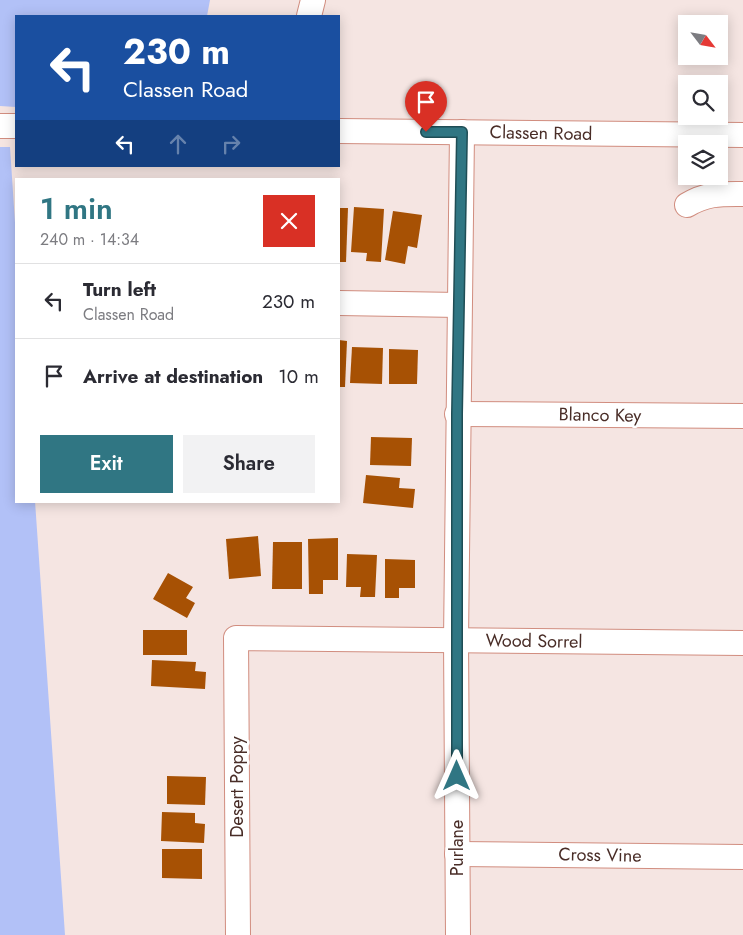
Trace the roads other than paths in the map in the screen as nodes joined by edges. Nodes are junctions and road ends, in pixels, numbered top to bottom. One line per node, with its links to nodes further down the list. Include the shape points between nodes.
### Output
1 (312, 0): 2 (street)
2 (309, 15)
3 (0, 126): 4 (street)
4 (15, 126)
5 (340, 131): 6 (street, Classen Road)
6 (462, 132): 7 (street, Classen Road); 11 (street, Purlane)
7 (743, 135)
8 (743, 194): 9 (street, via 700,197)
9 (687, 205)
10 (340, 303): 11 (street)
11 (459, 306): 12 (street, Purlane)
12 (457, 414): 13 (street, Blanco Key); 15 (street, Purlane)
13 (743, 416)
14 (236, 638): 15 (street, Wood Sorrel); 19 (street, Desert Poppy)
15 (456, 640): 16 (street, Wood Sorrel); 17 (street, Purlane)
16 (743, 643)
17 (457, 854): 18 (street, Cross Vine); 20 (street, Purlane)
18 (743, 857)
19 (238, 935)
20 (458, 935)

